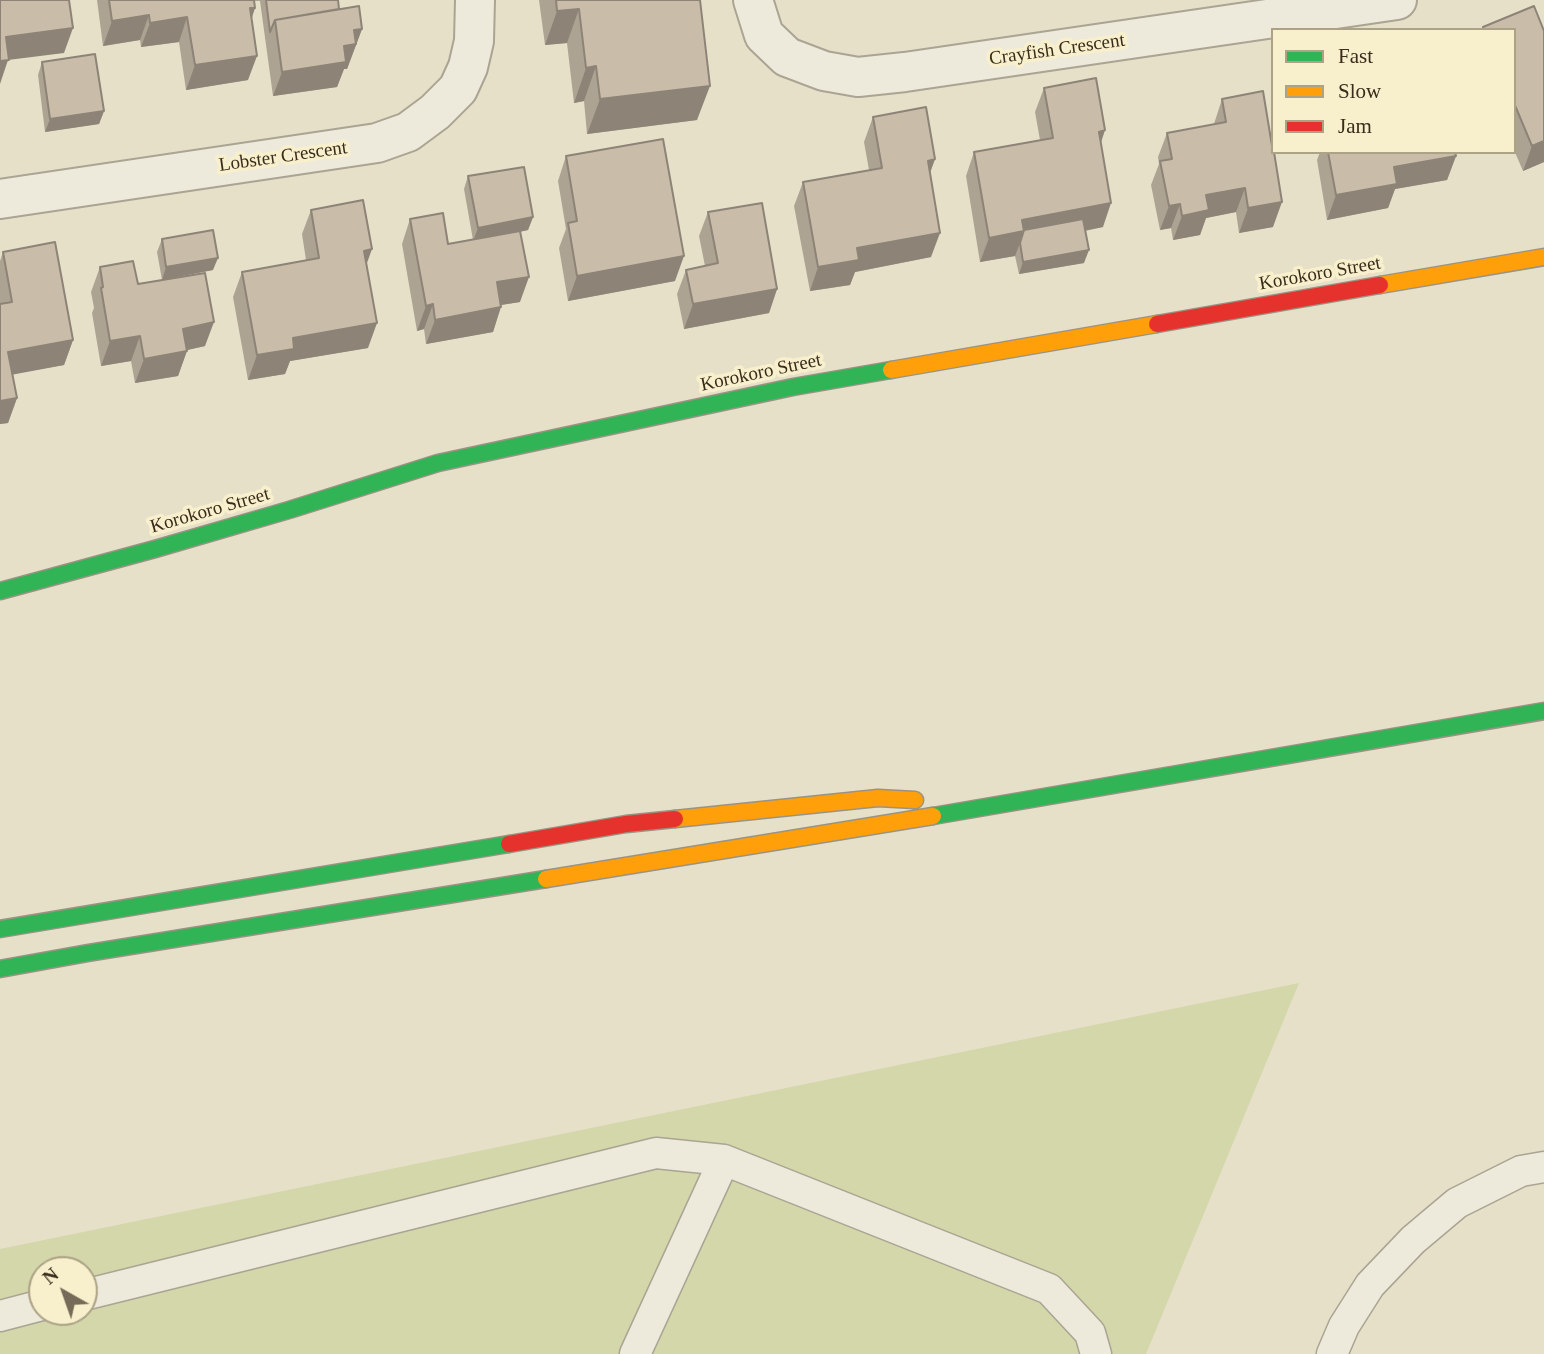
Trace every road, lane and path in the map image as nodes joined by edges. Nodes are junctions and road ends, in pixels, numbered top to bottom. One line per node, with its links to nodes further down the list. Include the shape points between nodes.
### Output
1 (475, 0): 4 (street, Lobster Crescent, via 474,41 458,89 408,132 377,143)
2 (753, 0): 3 (street, Crayfish Crescent, via 764,35 787,58 824,72 858,77)
3 (1397, 0)
4 (0, 199)
5 (1544, 257): 6 (main road, Korokoro Street, via 793,387 438,463 195,538)
6 (0, 591)
7 (1544, 711): 8 (main road)
8 (1007, 804): 9 (main road, via 878,798 626,824); 10 (main road)
9 (0, 929)
10 (88, 953): 11 (main road); 12 (main road)
11 (0, 969)
12 (0, 979)
13 (724, 1160): 15 (lane, via 656,1153); 18 (lane); 19 (lane, via 1049,1289 1090,1333)
14 (1544, 1167): 20 (lane, via 1521,1171 1457,1203 1413,1240 1370,1285)
15 (98, 1292)
16 (28, 1309): 17 (lane)
17 (0, 1316)
18 (635, 1354)
19 (1096, 1354)
20 (1332, 1354)

